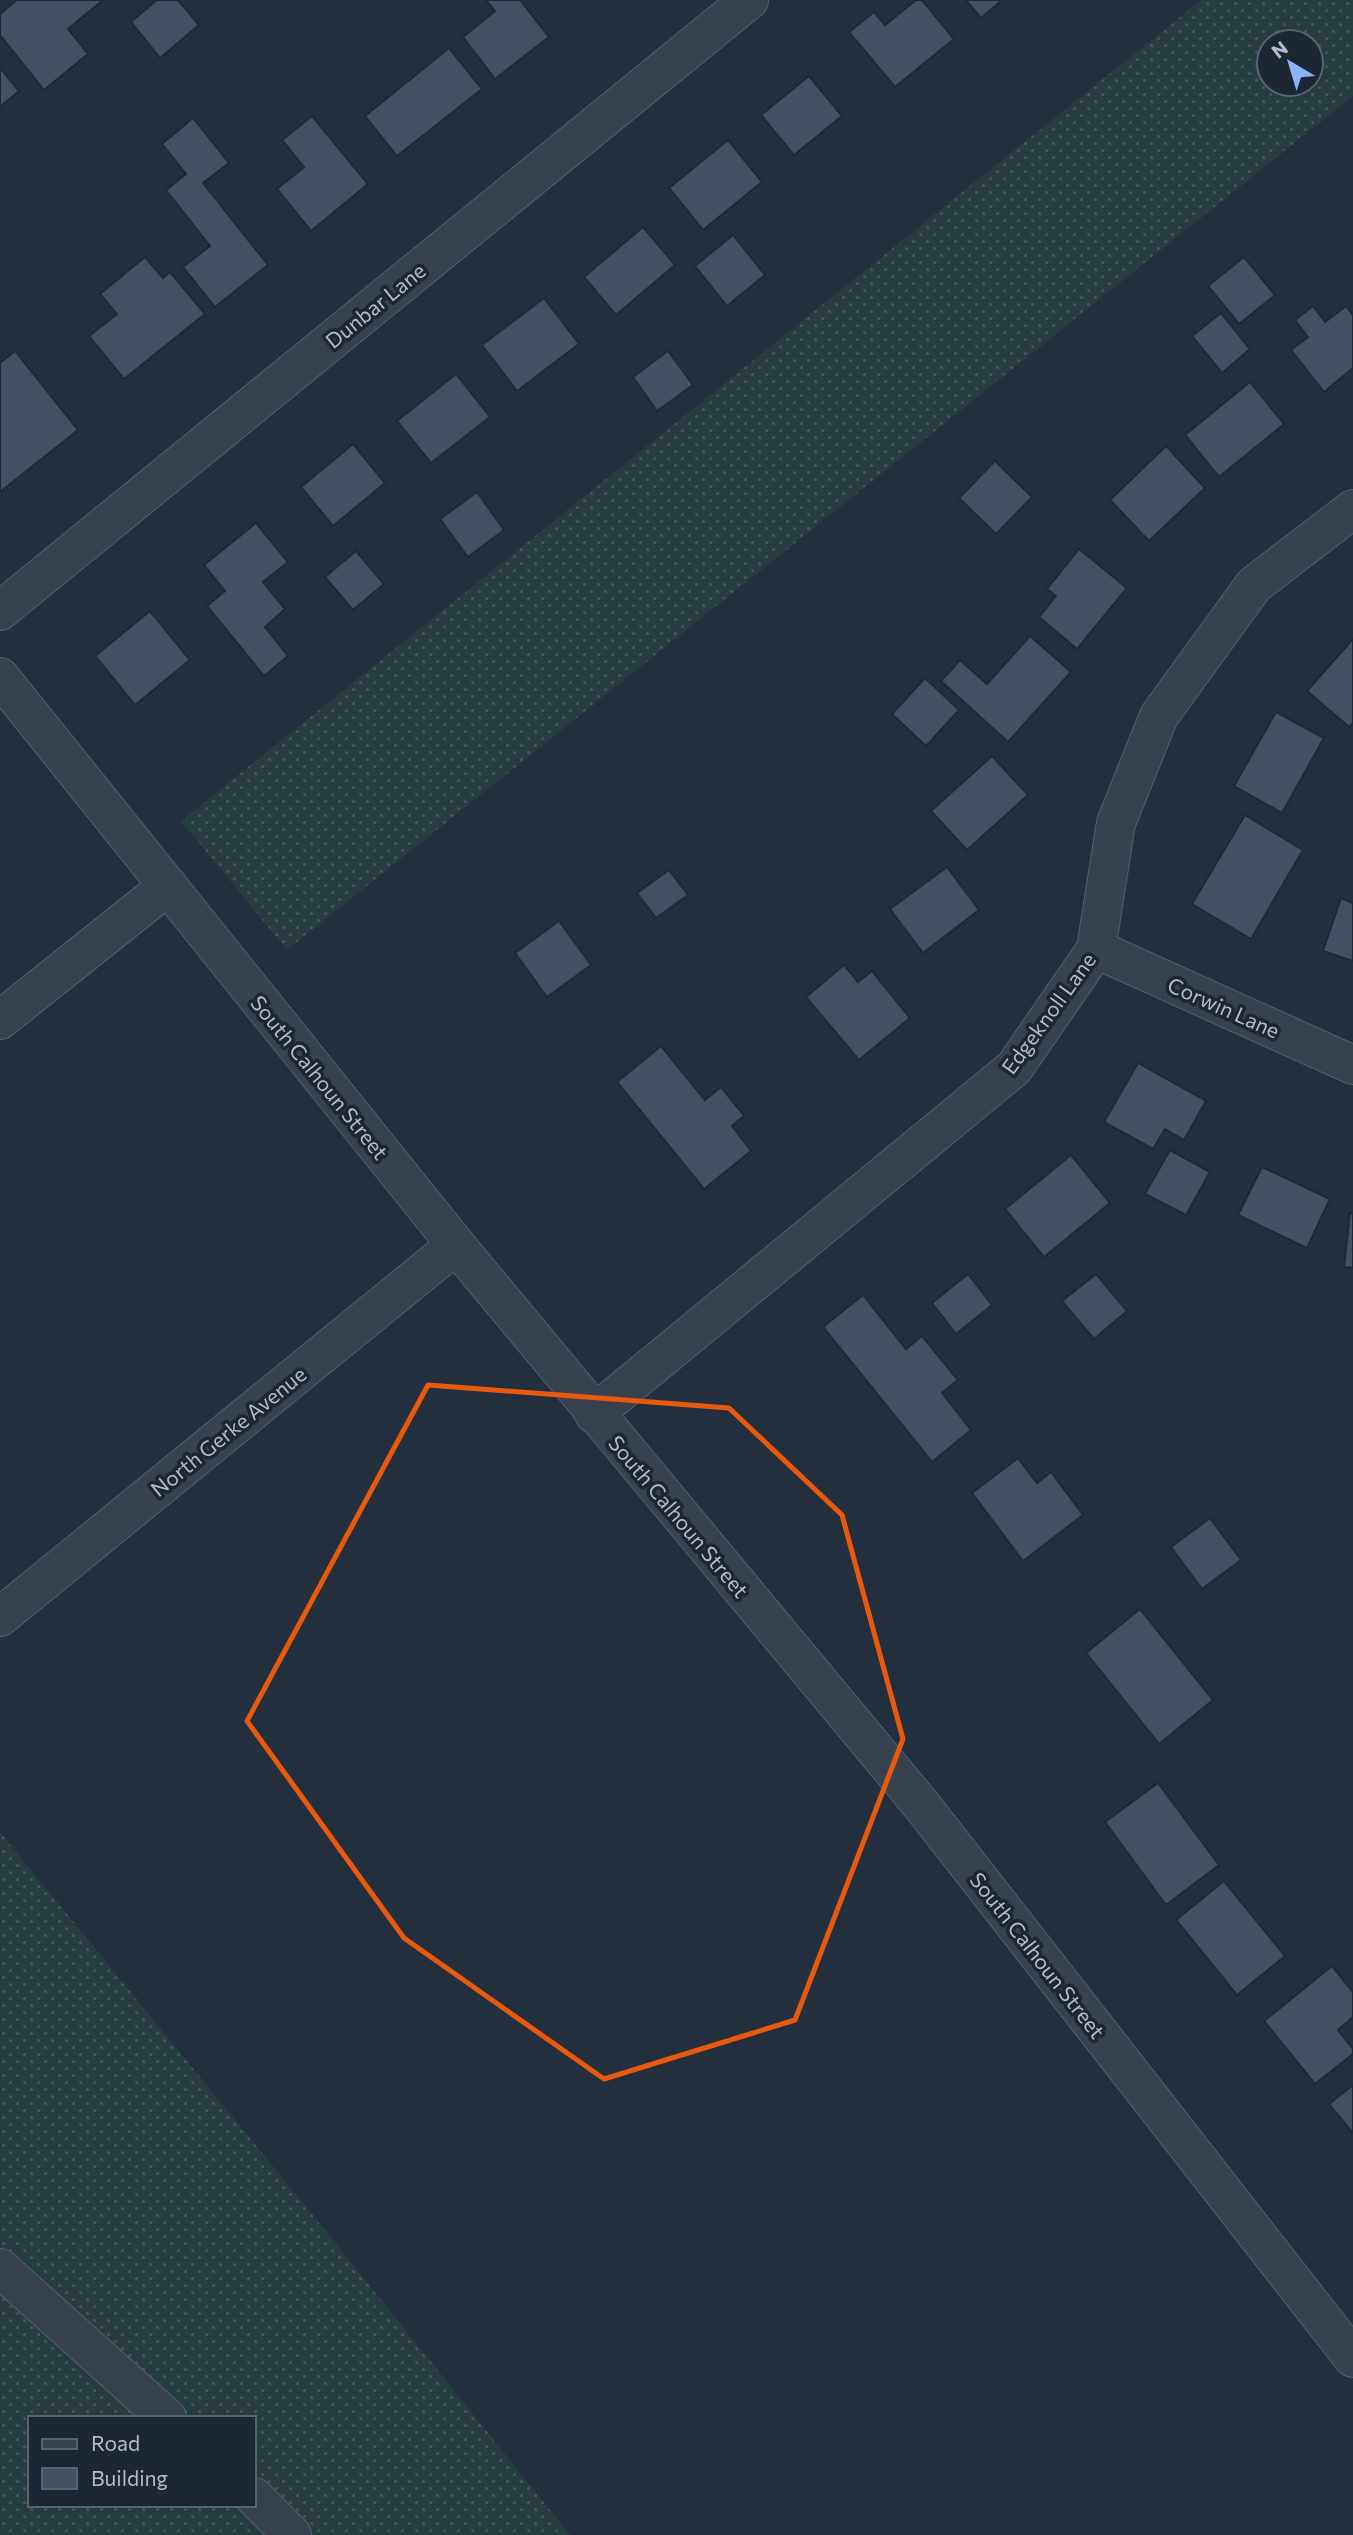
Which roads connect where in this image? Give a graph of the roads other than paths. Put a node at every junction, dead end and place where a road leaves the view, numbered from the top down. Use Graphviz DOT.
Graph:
graph roads {
  1 [pos="749,0"];
  2 [pos="1353,509"];
  3 [pos="0,611"];
  4 [pos="0,677"];
  5 [pos="168,886"];
  6 [pos="1096,949"];
  7 [pos="0,1020"];
  8 [pos="1353,1065"];
  9 [pos="456,1245"];
  10 [pos="594,1414"];
  11 [pos="0,1617"];
  12 [pos="0,2268"];
  13 [pos="1353,2358"];
  14 [pos="164,2416"];
  15 [pos="256,2499"];
  16 [pos="292,2535"];
  1 -- 3 [label="street, Dunbar Lane"];
  2 -- 6 [label="street, Edgeknoll Lane"];
  4 -- 5 [label="street, South Calhoun Street"];
  5 -- 7 [label="street"];
  5 -- 9 [label="street, South Calhoun Street"];
  6 -- 8 [label="street, Corwin Lane"];
  6 -- 10 [label="street, Edgeknoll Lane"];
  9 -- 10 [label="street, South Calhoun Street"];
  9 -- 11 [label="street, North Gerke Avenue"];
  10 -- 13 [label="street, South Calhoun Street"];
  12 -- 14 [label="street"];
  15 -- 16 [label="street"];
}
